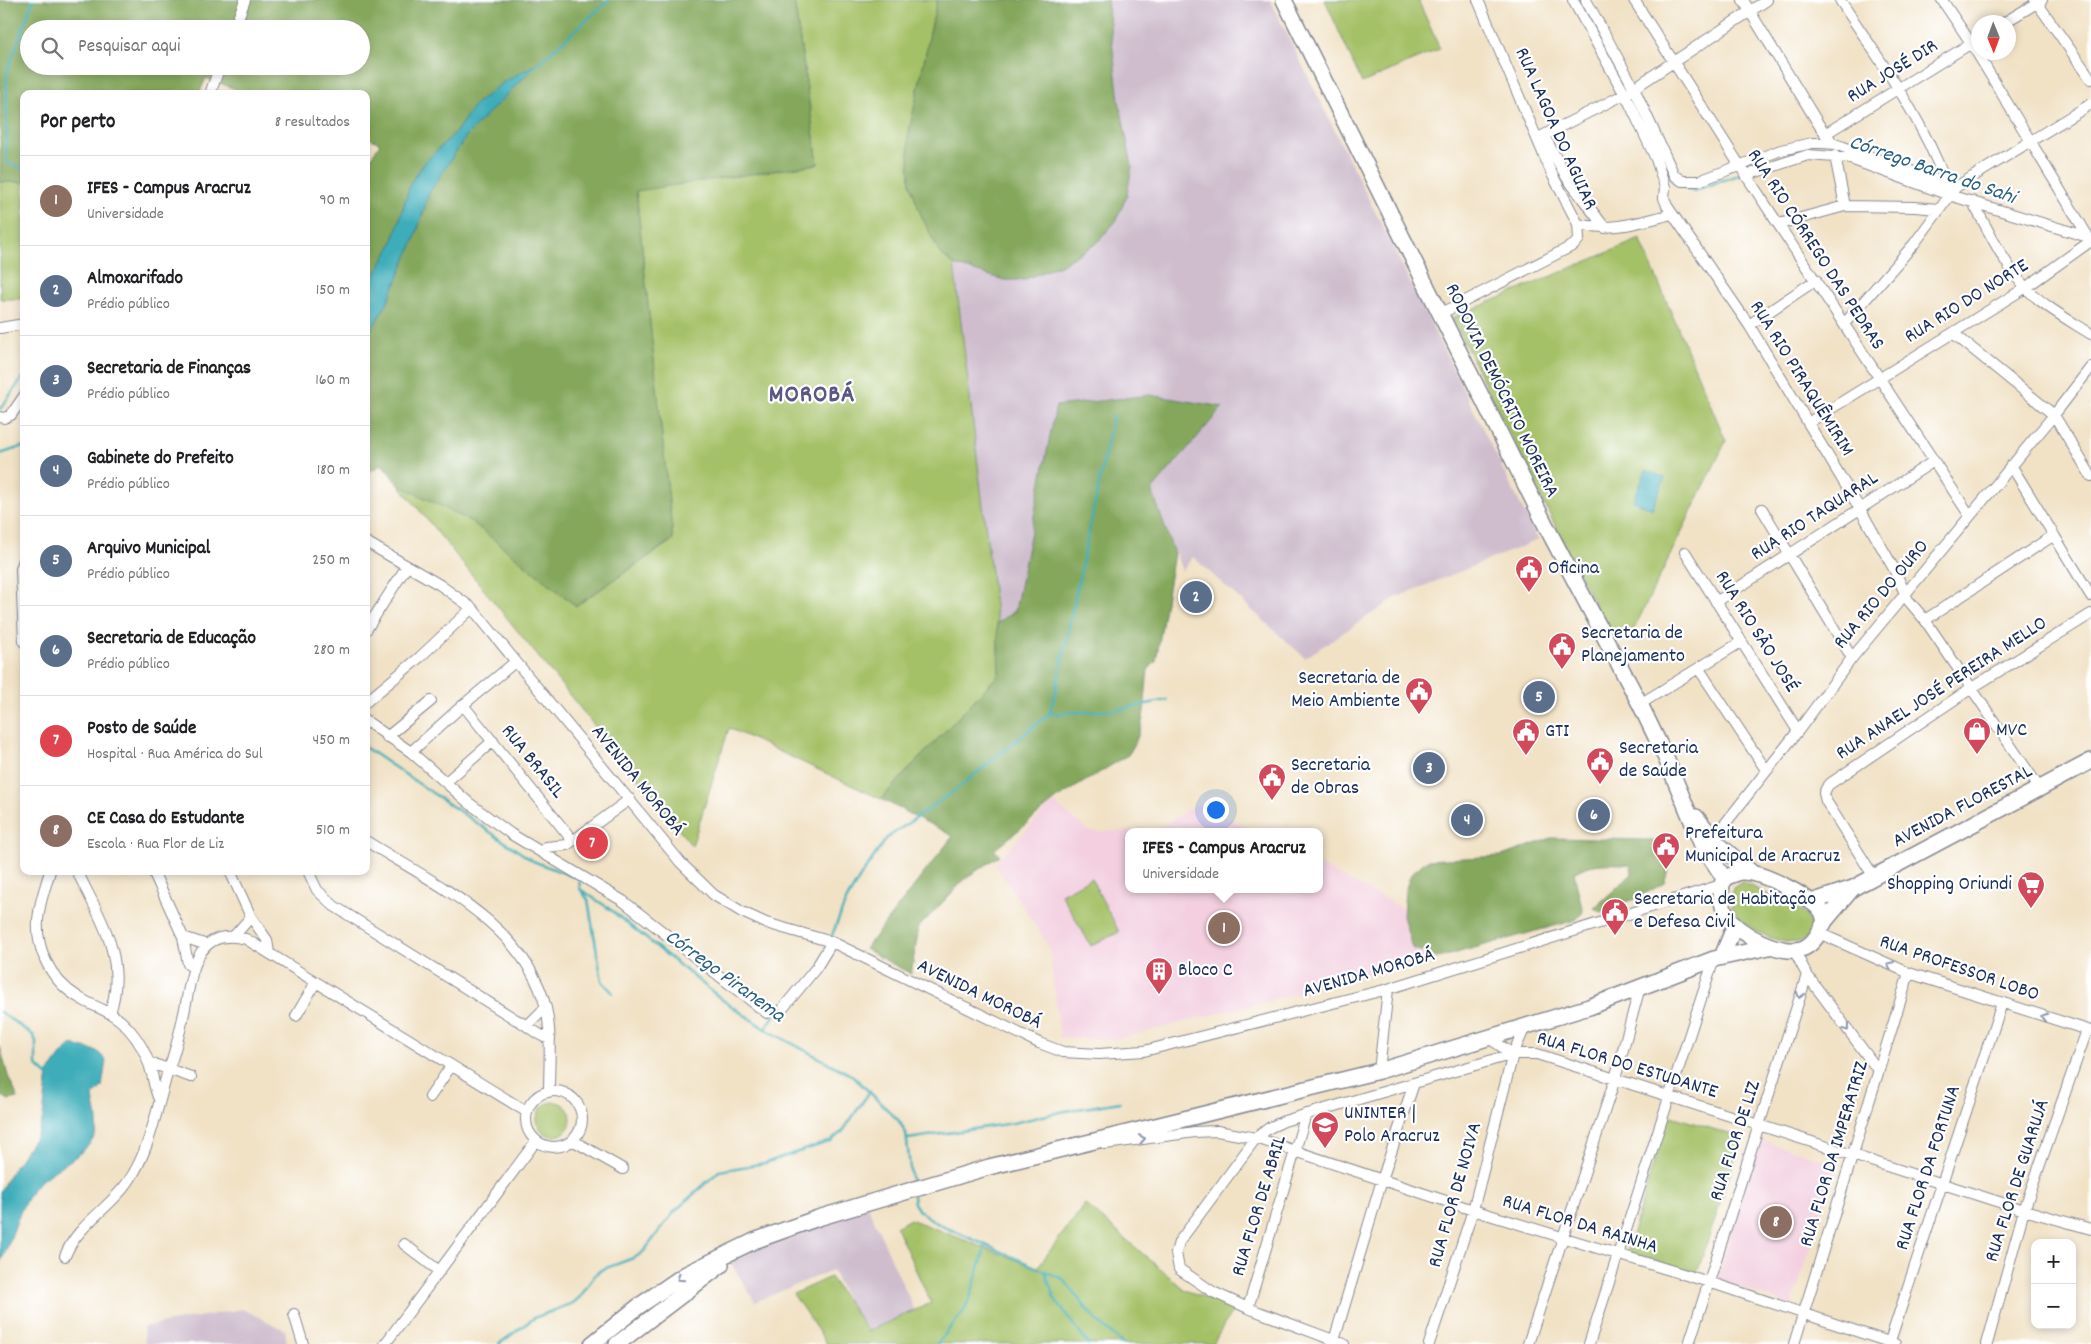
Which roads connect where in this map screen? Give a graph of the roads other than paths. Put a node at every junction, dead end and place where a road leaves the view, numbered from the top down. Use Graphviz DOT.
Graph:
graph roads {
  1 [pos="245,0"];
  2 [pos="1284,0"];
  3 [pos="1491,0"];
  4 [pos="1573,0"];
  5 [pos="1586,0"];
  6 [pos="1634,0"];
  7 [pos="1743,0"];
  8 [pos="1767,0"];
  9 [pos="1840,0"];
  10 [pos="1942,0"];
  11 [pos="2038,1"];
  12 [pos="1480,3"];
  13 [pos="1750,11"];
  14 [pos="2016,15"];
  15 [pos="237,20"];
  16 [pos="1971,36"];
  17 [pos="1971,44"];
  18 [pos="1986,60"];
  19 [pos="1675,61"];
  20 [pos="217,75"];
  21 [pos="2091,79"];
  22 [pos="1634,88"];
  23 [pos="1901,88"];
  24 [pos="211,90"];
  25 [pos="1625,94"];
  26 [pos="2091,104"];
  27 [pos="1826,134"];
  28 [pos="1541,137"];
  29 [pos="2031,142"];
  30 [pos="1835,144"];
  31 [pos="1834,156"];
  32 [pos="1740,166"];
  33 [pos="1747,175"];
  34 [pos="1950,188"];
  35 [pos="1972,201"];
  36 [pos="1845,206"];
  37 [pos="1938,209"];
  38 [pos="1672,214"];
  39 [pos="1578,224"];
  40 [pos="1779,224"];
  41 [pos="1605,228"];
  42 [pos="2090,239"];
  43 [pos="1816,280"];
  44 [pos="2025,288"];
  45 [pos="1440,314"];
  46 [pos="1844,324"];
  47 [pos="20,325"];
  48 [pos="1749,325"];
  49 [pos="0,328"];
  50 [pos="1953,333"];
  51 [pos="2091,334"];
  52 [pos="2091,367"];
  53 [pos="1878,379"];
  54 [pos="20,402"];
  55 [pos="2054,415"];
  56 [pos="0,417"];
  57 [pos="1808,423"];
  58 [pos="1934,461"];
  59 [pos="2011,465"];
  60 [pos="2091,476"];
  61 [pos="1762,509"];
  62 [pos="1860,509"];
  63 [pos="1970,516"];
  64 [pos="2054,536"];
  65 [pos="370,544"];
  66 [pos="1685,552"];
  67 [pos="1791,553"];
  68 [pos="407,566"];
  69 [pos="1905,594"];
  70 [pos="2091,596"];
  71 [pos="1716,602"];
  72 [pos="472,608"];
  73 [pos="2091,614"];
  74 [pos="1925,620"];
  75 [pos="370,624"];
  76 [pos="1741,642"];
  77 [pos="1852,658"];
  78 [pos="516,662"];
  79 [pos="1699,669"];
  80 [pos="1970,689"];
  81 [pos="370,699"];
  82 [pos="432,701"];
  83 [pos="1640,704"];
  84 [pos="463,705"];
  85 [pos="370,723"];
  86 [pos="1798,731"];
  87 [pos="387,737"];
  88 [pos="493,741"];
  89 [pos="411,752"];
  90 [pos="2091,761"];
  91 [pos="1766,770"];
  92 [pos="446,782"];
  93 [pos="2040,789"];
  94 [pos="630,799"];
  95 [pos="573,841"];
  96 [pos="1708,842"];
  97 [pos="370,843"];
  98 [pos="541,852"];
  99 [pos="1751,872"];
  100 [pos="49,875"];
  101 [pos="79,875"];
  102 [pos="155,875"];
  103 [pos="232,875"];
  104 [pos="310,875"];
  105 [pos="1874,877"];
  106 [pos="1723,882"];
  107 [pos="1853,888"];
  108 [pos="1811,902"];
  109 [pos="250,917"];
  110 [pos="1735,925"];
  111 [pos="1822,927"];
  112 [pos="183,937"];
  113 [pos="233,937"];
  114 [pos="832,942"];
  115 [pos="207,945"];
  116 [pos="1769,946"];
  117 [pos="1794,950"];
  118 [pos="269,953"];
  119 [pos="1718,958"];
  120 [pos="193,968"];
  121 [pos="1909,973"];
  122 [pos="1806,975"];
  123 [pos="316,982"];
  124 [pos="1640,987"];
  125 [pos="1388,989"];
  126 [pos="2002,1003"];
  127 [pos="784,1007"];
  128 [pos="546,1008"];
  129 [pos="110,1013"];
  130 [pos="767,1013"];
  131 [pos="296,1016"];
  132 [pos="528,1025"];
  133 [pos="1525,1027"];
  134 [pos="2089,1031"];
  135 [pos="1487,1037"];
  136 [pos="550,1039"];
  137 [pos="1513,1054"];
  138 [pos="148,1062"];
  139 [pos="451,1066"];
  140 [pos="169,1069"];
  141 [pos="1878,1070"];
  142 [pos="1379,1072"];
  143 [pos="191,1077"];
  144 [pos="1615,1079"];
  145 [pos="1414,1083"];
  146 [pos="549,1092"];
  147 [pos="1669,1096"];
  148 [pos="430,1097"];
  149 [pos="159,1100"];
  150 [pos="527,1112"];
  151 [pos="1306,1114"];
  152 [pos="1760,1125"];
  153 [pos="1256,1138"];
  154 [pos="536,1140"];
  155 [pos="572,1140"];
  156 [pos="1094,1141"];
  157 [pos="1294,1151"];
  158 [pos="1855,1155"];
  159 [pos="623,1169"];
  160 [pos="1382,1180"];
  161 [pos="1942,1183"];
  162 [pos="1473,1210"];
  163 [pos="2024,1210"];
  164 [pos="2091,1229"];
  165 [pos="1562,1238"];
  166 [pos="754,1241"];
  167 [pos="404,1244"];
  168 [pos="1617,1255"];
  169 [pos="65,1256"];
  170 [pos="439,1271"];
  171 [pos="1709,1282"];
  172 [pos="1248,1308"];
  173 [pos="294,1314"];
  174 [pos="1804,1315"];
  175 [pos="1337,1343"];
  176 [pos="1891,1343"];
  177 [pos="303,1344"];
  178 [pos="385,1344"];
  179 [pos="592,1344"];
  180 [pos="617,1344"];
  181 [pos="1429,1344"];
  182 [pos="1528,1344"];
  183 [pos="1589,1344"];
  184 [pos="1689,1344"];
  185 [pos="1794,1344"];
  186 [pos="1987,1344"];
  1 -- 15 [label="street"];
  2 -- 45 [label="main road, RODOVIA DEMÓCRITO MOREIRA"];
  3 -- 12 [label="street"];
  4 -- 25 [label="street, RUA RIO PIRAQUÊMIRIM"];
  5 -- 22 [label="street"];
  6 -- 19 [label="street, RUA RIO CÓRREGO DAS PEDRAS"];
  7 -- 13 [label="street"];
  8 -- 13 [label="street"];
  9 -- 23 [label="street"];
  10 -- 16 [label="street"];
  11 -- 14 [label="street"];
  11 -- 21 [label="street"];
  12 -- 28 [label="street, RUA LAGOA DO AGUIAR"];
  13 -- 19 [label="street"];
  13 -- 27 [label="street"];
  17 -- 23 [label="street, RUA JOSÉ DIR"];
  18 -- 29 [label="street"];
  19 -- 22 [label="street"];
  19 -- 32 [label="street, RUA RIO CÓRREGO DAS PEDRAS"];
  20 -- 24 [label="street"];
  22 -- 25 [label="street"];
  22 -- 32 [label="street"];
  23 -- 27 [label="street, RUA JOSÉ DIR"];
  23 -- 34 [label="street"];
  25 -- 28 [label="street"];
  25 -- 38 [label="street, RUA RIO PIRAQUÊMIRIM"];
  26 -- 29 [label="street"];
  27 -- 30 [label="street"];
  28 -- 39 [label="street, RUA LAGOA DO AGUIAR"];
  28 -- 41 [label="street"];
  29 -- 34 [label="street"];
  29 -- 42 [label="street"];
  30 -- 32 [label="street"];
  30 -- 34 [label="street"];
  31 -- 33 [label="street"];
  31 -- 34 [label="street"];
  31 -- 36 [label="street"];
  32 -- 33 [label="street, RUA RIO CÓRREGO DAS PEDRAS"];
  33 -- 40 [label="street, RUA RIO CÓRREGO DAS PEDRAS"];
  34 -- 35 [label="street"];
  34 -- 37 [label="street"];
  35 -- 42 [label="street"];
  35 -- 44 [label="street"];
  36 -- 37 [label="street"];
  36 -- 40 [label="street"];
  37 -- 46 [label="street"];
  38 -- 41 [label="street"];
  38 -- 48 [label="street, RUA RIO PIRAQUÊMIRIM"];
  39 -- 41 [label="street"];
  39 -- 45 [label="street, RUA LAGOA DO AGUIAR"];
  40 -- 43 [label="street, RUA RIO CÓRREGO DAS PEDRAS"];
  42 -- 44 [label="street, RUA RIO DO NORTE"];
  43 -- 46 [label="street, RUA RIO CÓRREGO DAS PEDRAS"];
  43 -- 48 [label="street"];
  44 -- 50 [label="street, RUA RIO DO NORTE"];
  44 -- 51 [label="street"];
  45 -- 83 [label="main road, RODOVIA DEMÓCRITO MOREIRA"];
  46 -- 53 [label="street, RUA RIO CÓRREGO DAS PEDRAS"];
  47 -- 49 [label="street"];
  48 -- 57 [label="street, RUA RIO PIRAQUÊMIRIM"];
  50 -- 53 [label="street, RUA RIO DO NORTE"];
  50 -- 55 [label="street"];
  52 -- 55 [label="street, RUA RIO DO OURO"];
  53 -- 57 [label="street, RUA RIO DO NORTE"];
  53 -- 58 [label="street, RUA RIO CÓRREGO DAS PEDRAS"];
  54 -- 56 [label="street"];
  55 -- 59 [label="street, RUA RIO DO OURO"];
  55 -- 60 [label="street"];
  57 -- 62 [label="street, RUA RIO PIRAQUÊMIRIM"];
  58 -- 62 [label="street, RUA RIO TAQUARAL"];
  58 -- 63 [label="street, RUA RIO CÓRREGO DAS PEDRAS"];
  59 -- 63 [label="street, RUA RIO DO OURO"];
  59 -- 64 [label="street"];
  61 -- 67 [label="street"];
  62 -- 67 [label="street, RUA RIO TAQUARAL"];
  62 -- 69 [label="street, RUA RIO PIRAQUÊMIRIM"];
  63 -- 69 [label="street, RUA RIO DO OURO"];
  64 -- 70 [label="street"];
  64 -- 74 [label="street"];
  65 -- 68 [label="street, AVENIDA MOROBÁ"];
  66 -- 71 [label="street, RUA RIO SÃO JOSÉ"];
  67 -- 71 [label="street, RUA RIO TAQUARAL"];
  67 -- 77 [label="street"];
  68 -- 72 [label="street, AVENIDA MOROBÁ"];
  68 -- 75 [label="street"];
  69 -- 74 [label="street, RUA RIO PIRAQUÊMIRIM"];
  69 -- 77 [label="street, RUA RIO DO OURO"];
  71 -- 76 [label="street, RUA RIO SÃO JOSÉ"];
  72 -- 78 [label="street, AVENIDA MOROBÁ"];
  72 -- 81 [label="street"];
  73 -- 80 [label="street, RUA ANAEL JOSÉ PEREIRA MELLO"];
  74 -- 80 [label="street, RUA RIO PIRAQUÊMIRIM"];
  76 -- 79 [label="street"];
  76 -- 86 [label="street, RUA RIO SÃO JOSÉ"];
  77 -- 86 [label="street, RUA RIO DO OURO"];
  78 -- 84 [label="street"];
  78 -- 94 [label="street, AVENIDA MOROBÁ"];
  79 -- 83 [label="street"];
  79 -- 91 [label="street"];
  80 -- 93 [label="street, RUA RIO PIRAQUÊMIRIM"];
  80 -- 105 [label="street, RUA ANAEL JOSÉ PEREIRA MELLO"];
  82 -- 87 [label="street"];
  83 -- 96 [label="main road, RODOVIA DEMÓCRITO MOREIRA"];
  84 -- 88 [label="street, RUA BRASIL"];
  84 -- 89 [label="street"];
  85 -- 87 [label="street"];
  86 -- 91 [label="street, RUA RIO DO OURO"];
  87 -- 89 [label="street"];
  88 -- 92 [label="street"];
  88 -- 95 [label="street, RUA BRASIL"];
  89 -- 92 [label="street"];
  90 -- 93 [label="main road, AVENIDA FLORESTAL"];
  91 -- 96 [label="street, RUA RIO DO OURO"];
  92 -- 98 [label="street"];
  93 -- 105 [label="main road, AVENIDA FLORESTAL"];
  94 -- 95 [label="street"];
  94 -- 114 [label="street, AVENIDA MOROBÁ"];
  95 -- 98 [label="street"];
  96 -- 99 [label="main road, RODOVIA DEMÓCRITO MOREIRA"];
  96 -- 106 [label="main road, RODOVIA DEMÓCRITO MOREIRA"];
  97 -- 128 [label="street"];
  98 -- 130 [label="street"];
  99 -- 106 [label="main road"];
  99 -- 108 [label="main road, RODOVIA DEMÓCRITO MOREIRA"];
  100 -- 129 [label="street"];
  101 -- 129 [label="street"];
  102 -- 112 [label="street"];
  103 -- 109 [label="street"];
  104 -- 132 [label="street"];
  105 -- 107 [label="main road, AVENIDA FLORESTAL"];
  106 -- 110 [label="main road"];
  106 -- 125 [label="street, AVENIDA MOROBÁ"];
  107 -- 108 [label="main road"];
  107 -- 111 [label="main road"];
  108 -- 111 [label="main road"];
  109 -- 113 [label="street"];
  109 -- 118 [label="street"];
  110 -- 116 [label="main road"];
  110 -- 119 [label="main road"];
  111 -- 117 [label="main road"];
  121 -- 111 [label="street, RUA PROFESSOR LOBO, one-way"];
  112 -- 115 [label="street"];
  112 -- 120 [label="street"];
  113 -- 115 [label="street"];
  113 -- 118 [label="street"];
  114 -- 125 [label="street, AVENIDA MOROBÁ"];
  114 -- 127 [label="street"];
  115 -- 120 [label="street"];
  116 -- 117 [label="main road"];
  116 -- 119 [label="main road"];
  117 -- 122 [label="street"];
  118 -- 123 [label="street"];
  119 -- 124 [label="main road"];
  119 -- 147 [label="street"];
  120 -- 140 [label="street"];
  121 -- 126 [label="street, RUA PROFESSOR LOBO"];
  121 -- 141 [label="street, RUA FLOR DA IMPERATRIZ"];
  122 -- 141 [label="street, one-way"];
  122 -- 152 [label="street, RUA FLOR DE LIZ, one-way"];
  123 -- 131 [label="street"];
  123 -- 139 [label="street"];
  124 -- 133 [label="main road"];
  124 -- 144 [label="street"];
  125 -- 142 [label="street"];
  134 -- 126 [label="street, RUA PROFESSOR LOBO, one-way"];
  126 -- 161 [label="street, RUA FLOR DA FORTUNA"];
  128 -- 132 [label="street"];
  128 -- 136 [label="street"];
  129 -- 138 [label="street"];
  132 -- 136 [label="street"];
  133 -- 135 [label="main road"];
  133 -- 137 [label="street, RUA FLOR DE NOIVA"];
  134 -- 163 [label="street, RUA FLOR DE GUARUJÁ"];
  135 -- 137 [label="street"];
  135 -- 142 [label="main road"];
  136 -- 146 [label="street"];
  137 -- 144 [label="street, RUA FLOR DO ESTUDANTE"];
  137 -- 145 [label="street, RUA FLOR DO ESTUDANTE"];
  137 -- 162 [label="street, RUA FLOR DE NOIVA"];
  138 -- 140 [label="street"];
  138 -- 149 [label="street"];
  139 -- 148 [label="street"];
  139 -- 150 [label="street"];
  140 -- 143 [label="street"];
  140 -- 149 [label="street"];
  141 -- 158 [label="street, RUA FLOR DA IMPERATRIZ"];
  142 -- 156 [label="main road"];
  144 -- 147 [label="street, RUA FLOR DO ESTUDANTE"];
  144 -- 165 [label="street"];
  145 -- 151 [label="street, RUA FLOR DO ESTUDANTE"];
  145 -- 160 [label="street"];
  146 -- 150 [label="street"];
  146 -- 155 [label="street"];
  147 -- 152 [label="street, RUA FLOR DO ESTUDANTE"];
  147 -- 168 [label="street"];
  149 -- 169 [label="street"];
  150 -- 154 [label="street"];
  151 -- 153 [label="street, RUA FLOR DO ESTUDANTE"];
  151 -- 157 [label="street, RUA FLOR DE ABRIL"];
  152 -- 158 [label="street, RUA FLOR DO ESTUDANTE"];
  152 -- 171 [label="street, RUA FLOR DE LIZ"];
  156 -- 153 [label="street, RUA FLOR DA RAINHA, one-way"];
  153 -- 157 [label="street, RUA FLOR DA RAINHA"];
  153 -- 172 [label="street, RUA FLOR DO ESTUDANTE"];
  154 -- 155 [label="street"];
  154 -- 170 [label="street"];
  155 -- 159 [label="street"];
  156 -- 166 [label="main road"];
  157 -- 160 [label="street, RUA FLOR DA RAINHA"];
  157 -- 172 [label="street, RUA FLOR DE ABRIL"];
  158 -- 161 [label="street, RUA FLOR DO ESTUDANTE"];
  158 -- 174 [label="street, RUA FLOR DA IMPERATRIZ"];
  160 -- 162 [label="street, RUA FLOR DA RAINHA"];
  160 -- 175 [label="street"];
  161 -- 163 [label="street, RUA FLOR DO ESTUDANTE"];
  161 -- 176 [label="street, RUA FLOR DA FORTUNA"];
  162 -- 165 [label="street, RUA FLOR DA RAINHA"];
  162 -- 181 [label="street, RUA FLOR DE NOIVA"];
  163 -- 164 [label="street, RUA FLOR DO ESTUDANTE"];
  163 -- 186 [label="street, RUA FLOR DE GUARUJÁ"];
  165 -- 168 [label="street, RUA FLOR DA RAINHA"];
  165 -- 182 [label="street"];
  166 -- 179 [label="main road, one-way"];
  166 -- 180 [label="main road"];
  167 -- 170 [label="street"];
  168 -- 171 [label="street, RUA FLOR DA RAINHA"];
  168 -- 183 [label="street"];
  170 -- 178 [label="street"];
  171 -- 174 [label="street, RUA FLOR DA RAINHA"];
  171 -- 184 [label="street, RUA FLOR DE LIZ"];
  172 -- 175 [label="street"];
  173 -- 177 [label="street"];
  174 -- 176 [label="street, RUA FLOR DA RAINHA"];
  174 -- 185 [label="street, RUA FLOR DA IMPERATRIZ"];
}
